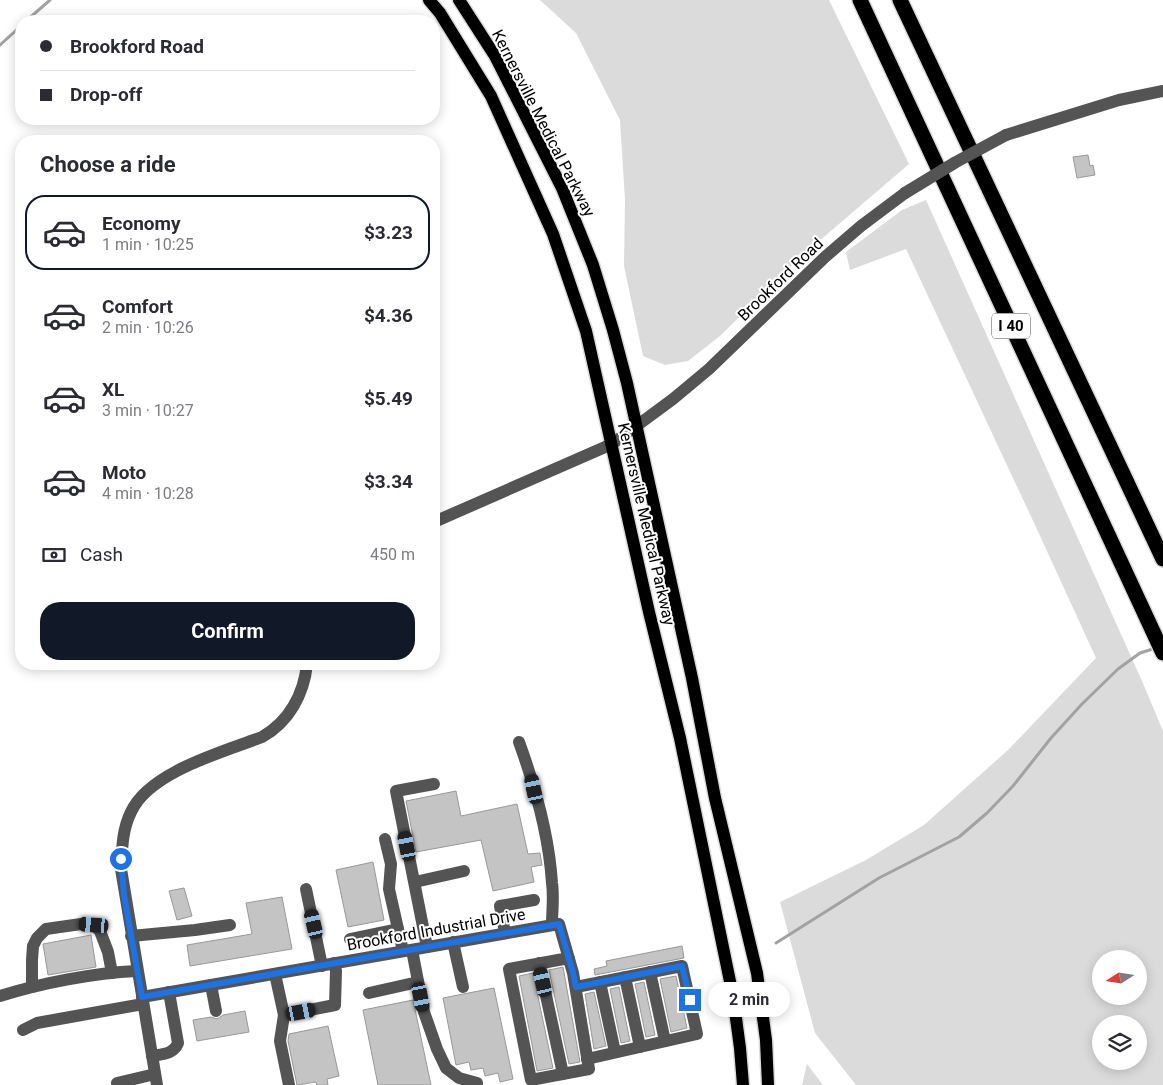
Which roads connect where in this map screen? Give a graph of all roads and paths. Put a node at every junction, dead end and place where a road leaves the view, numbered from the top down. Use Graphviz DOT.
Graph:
graph roads {
  1 [pos="429,0"];
  2 [pos="459,0"];
  3 [pos="860,0"];
  4 [pos="900,0"];
  5 [pos="510,85"];
  6 [pos="1163,91"];
  7 [pos="491,96"];
  8 [pos="636,426"];
  9 [pos="612,444"];
  10 [pos="440,519"];
  11 [pos="1163,560"];
  12 [pos="1163,653"];
  13 [pos="307,670"];
  14 [pos="519,742"];
  15 [pos="708,765"];
  16 [pos="686,770"];
  17 [pos="434,784"];
  18 [pos="386,839"];
  19 [pos="464,871"];
  20 [pos="415,882"];
  21 [pos="306,889"];
  22 [pos="534,900"];
  23 [pos="230,925"];
  24 [pos="555,925"];
  25 [pos="398,929"];
  26 [pos="505,933"];
  27 [pos="131,936"];
  28 [pos="350,939"];
  29 [pos="453,942"];
  30 [pos="428,947"];
  31 [pos="407,951"];
  32 [pos="569,958"];
  33 [pos="539,963"];
  34 [pos="328,964"];
  35 [pos="137,971"];
  36 [pos="650,972"];
  37 [pos="112,973"];
  38 [pos="275,974"];
  39 [pos="625,977"];
  40 [pos="418,982"];
  41 [pos="600,982"];
  42 [pos="211,985"];
  43 [pos="463,987"];
  44 [pos="576,987"];
  45 [pos="32,988"];
  46 [pos="169,992"];
  47 [pos="369,992"];
  48 [pos="0,996"];
  49 [pos="143,1000"];
  50 [pos="216,1011"];
  51 [pos="284,1015"];
  52 [pos="22,1030"];
  53 [pos="665,1041"];
  54 [pos="640,1047"];
  55 [pos="615,1052"];
  56 [pos="152,1056"];
  57 [pos="587,1059"];
  58 [pos="563,1074"];
  59 [pos="156,1079"];
  60 [pos="476,1083"];
  61 [pos="114,1084"];
  62 [pos="290,1085"];
  63 [pos="743,1085"];
  64 [pos="768,1085"];
  1 -- 7 [label="main road, Kernersville Medical Parkway"];
  2 -- 5 [label="main road, Kernersville Medical Parkway"];
  3 -- 12 [label="highway, I 40"];
  4 -- 11 [label="highway, I 40"];
  5 -- 7 [label="main road"];
  5 -- 8 [label="main road, Kernersville Medical Parkway"];
  6 -- 8 [label="street, Brookford Road, bridge"];
  7 -- 9 [label="main road, Kernersville Medical Parkway"];
  8 -- 9 [label="street, Brookford Road"];
  8 -- 15 [label="main road, Kernersville Medical Parkway"];
  9 -- 10 [label="street, Brookford Road"];
  9 -- 16 [label="main road, Kernersville Medical Parkway"];
  13 -- 27 [label="street"];
  14 -- 24 [label="street"];
  15 -- 16 [label="main road"];
  15 -- 64 [label="main road, Kernersville Medical Parkway"];
  16 -- 63 [label="main road, Kernersville Medical Parkway"];
  17 -- 20 [label="street"];
  18 -- 25 [label="street"];
  19 -- 20 [label="street"];
  20 -- 30 [label="street"];
  21 -- 34 [label="street"];
  22 -- 26 [label="street"];
  23 -- 27 [label="street"];
  24 -- 26 [label="street, Brookford Industrial Drive"];
  24 -- 32 [label="street"];
  25 -- 28 [label="street"];
  25 -- 31 [label="street"];
  26 -- 29 [label="street, Brookford Industrial Drive"];
  27 -- 35 [label="street"];
  29 -- 30 [label="street, Brookford Industrial Drive"];
  29 -- 43 [label="street"];
  30 -- 31 [label="street, Brookford Industrial Drive"];
  31 -- 34 [label="street, Brookford Industrial Drive"];
  31 -- 40 [label="street"];
  32 -- 33 [label="street"];
  32 -- 44 [label="street"];
  33 -- 58 [label="street"];
  33 -- 58 [label="street"];
  34 -- 38 [label="street, Brookford Industrial Drive"];
  34 -- 51 [label="street"];
  35 -- 37 [label="street"];
  35 -- 49 [label="street"];
  36 -- 39 [label="street"];
  36 -- 53 [label="street"];
  36 -- 53 [label="street"];
  37 -- 45 [label="street"];
  37 -- 45 [label="street"];
  38 -- 42 [label="street, Brookford Industrial Drive"];
  38 -- 51 [label="street"];
  39 -- 41 [label="street"];
  39 -- 54 [label="street"];
  40 -- 47 [label="street"];
  40 -- 60 [label="street"];
  41 -- 44 [label="street"];
  41 -- 55 [label="street"];
  42 -- 46 [label="street, Brookford Industrial Drive"];
  42 -- 50 [label="street"];
  44 -- 57 [label="street"];
  45 -- 48 [label="street"];
  46 -- 49 [label="street, Brookford Industrial Drive"];
  46 -- 56 [label="street"];
  49 -- 52 [label="street, Brookford Industrial Drive"];
  49 -- 56 [label="street"];
  51 -- 62 [label="street"];
  53 -- 54 [label="street"];
  54 -- 55 [label="street"];
  55 -- 57 [label="street"];
  56 -- 59 [label="street"];
  57 -- 58 [label="street"];
  59 -- 61 [label="street"];
}
